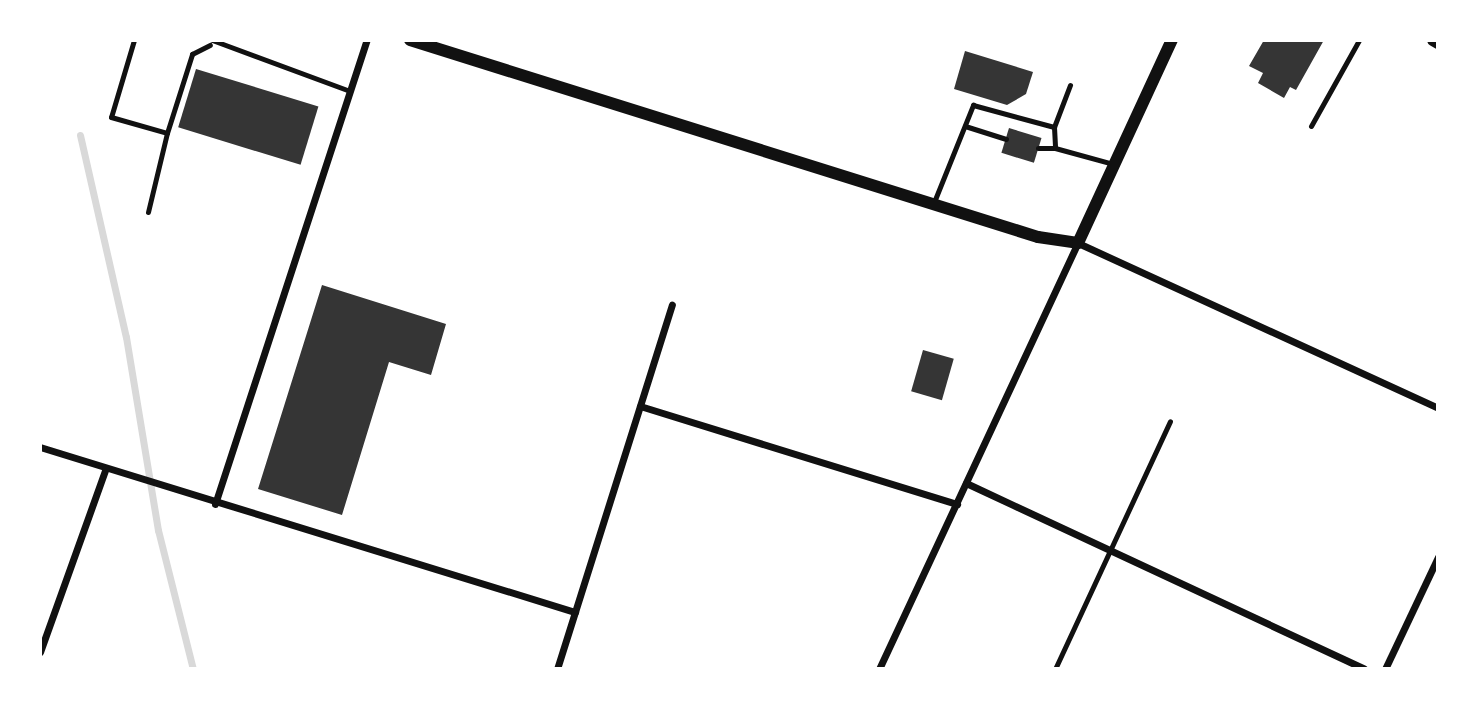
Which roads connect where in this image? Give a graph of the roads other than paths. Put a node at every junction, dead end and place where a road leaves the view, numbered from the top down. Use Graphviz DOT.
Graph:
graph roads {
  1 [pos="134,40"];
  2 [pos="367,40"];
  3 [pos="410,40"];
  4 [pos="1172,40"];
  5 [pos="1359,40"];
  6 [pos="1433,40"];
  7 [pos="211,43"];
  8 [pos="1438,43"];
  9 [pos="1070,85"];
  10 [pos="350,91"];
  11 [pos="965,126"];
  12 [pos="1311,126"];
  13 [pos="1054,127"];
  14 [pos="167,132"];
  15 [pos="1006,139"];
  16 [pos="1038,148"];
  17 [pos="1055,148"];
  18 [pos="1113,164"];
  19 [pos="933,205"];
  20 [pos="148,212"];
  21 [pos="1078,243"];
  22 [pos="672,305"];
  23 [pos="640,406"];
  24 [pos="1438,408"];
  25 [pos="1170,421"];
  26 [pos="40,447"];
  27 [pos="106,468"];
  28 [pos="966,483"];
  29 [pos="957,503"];
  30 [pos="215,504"];
  31 [pos="1110,550"];
  32 [pos="1438,557"];
  33 [pos="575,612"];
  34 [pos="40,652"];
  35 [pos="557,669"];
  36 [pos="879,669"];
  37 [pos="1055,669"];
  38 [pos="1364,669"];
  39 [pos="1385,669"];
  1 -- 14 [label="lane"];
  2 -- 10 [label="street"];
  3 -- 19 [label="street"];
  4 -- 18 [label="street"];
  5 -- 12 [label="lane"];
  6 -- 8 [label="street"];
  7 -- 10 [label="lane"];
  7 -- 14 [label="lane"];
  9 -- 13 [label="lane"];
  10 -- 30 [label="street"];
  11 -- 13 [label="lane"];
  11 -- 15 [label="lane"];
  11 -- 19 [label="lane"];
  13 -- 17 [label="lane"];
  14 -- 20 [label="lane"];
  16 -- 17 [label="lane"];
  17 -- 18 [label="lane"];
  18 -- 21 [label="street"];
  19 -- 21 [label="street"];
  21 -- 24 [label="street"];
  21 -- 28 [label="street"];
  22 -- 23 [label="street"];
  23 -- 29 [label="street"];
  23 -- 33 [label="street"];
  25 -- 31 [label="lane"];
  26 -- 27 [label="street"];
  27 -- 30 [label="street"];
  27 -- 34 [label="street"];
  28 -- 29 [label="street"];
  28 -- 31 [label="street"];
  29 -- 36 [label="street"];
  30 -- 33 [label="street"];
  31 -- 37 [label="lane"];
  31 -- 38 [label="street"];
  32 -- 39 [label="street"];
  33 -- 35 [label="street"];
}
